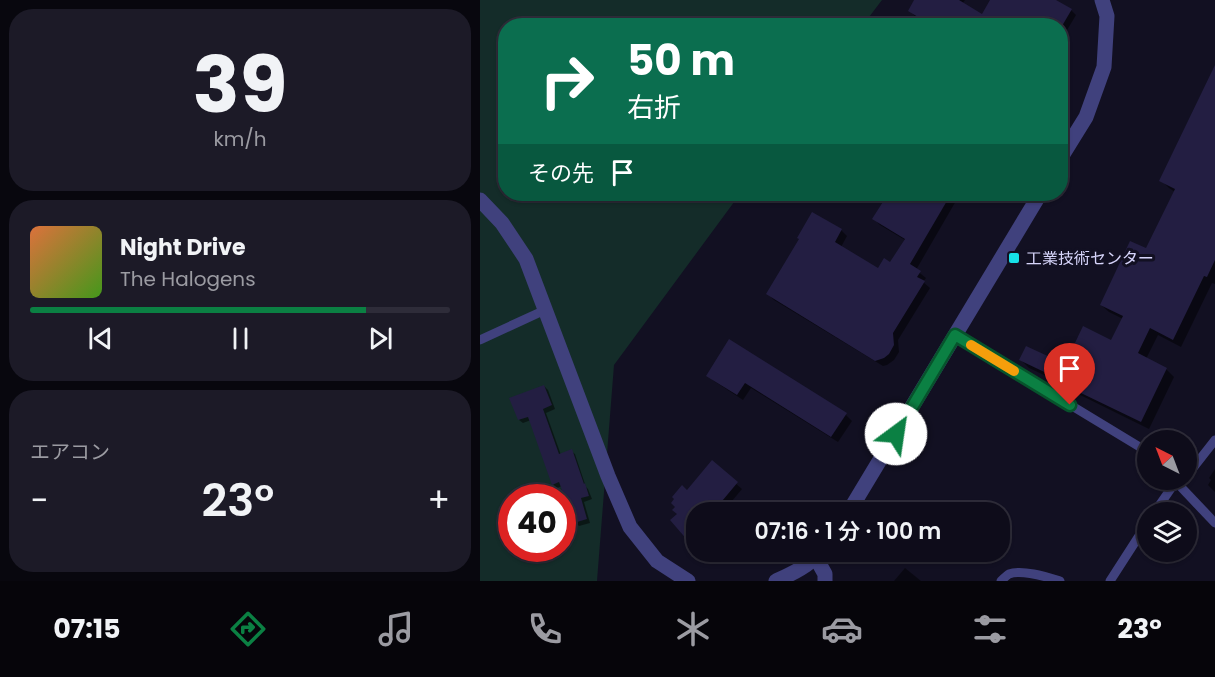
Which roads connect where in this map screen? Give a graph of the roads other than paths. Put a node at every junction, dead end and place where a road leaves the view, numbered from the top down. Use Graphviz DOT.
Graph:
graph roads {
  1 [pos="1102,0"];
  2 [pos="1068,146"];
  3 [pos="480,200"];
  4 [pos="1036,201"];
  5 [pos="545,310"];
  6 [pos="955,335"];
  7 [pos="480,340"];
  8 [pos="1215,440"];
  9 [pos="1137,445"];
  10 [pos="1197,463"];
  11 [pos="1190,490"];
  12 [pos="856,502"];
  13 [pos="1215,523"];
  14 [pos="1137,539"];
  15 [pos="808,562"];
  16 [pos="821,562"];
  17 [pos="688,581"];
  18 [pos="776,581"];
  19 [pos="825,581"];
  20 [pos="1000,581"];
  21 [pos="1060,581"];
  22 [pos="1110,581"];
  1 -- 2 [label="street"];
  3 -- 5 [label="street"];
  4 -- 6 [label="street"];
  5 -- 7 [label="lane"];
  5 -- 17 [label="street"];
  6 -- 9 [label="lane"];
  6 -- 12 [label="street"];
  8 -- 10 [label="lane"];
  11 -- 13 [label="lane"];
  14 -- 22 [label="lane"];
  15 -- 18 [label="street"];
  16 -- 19 [label="street"];
  20 -- 21 [label="lane"];
}
